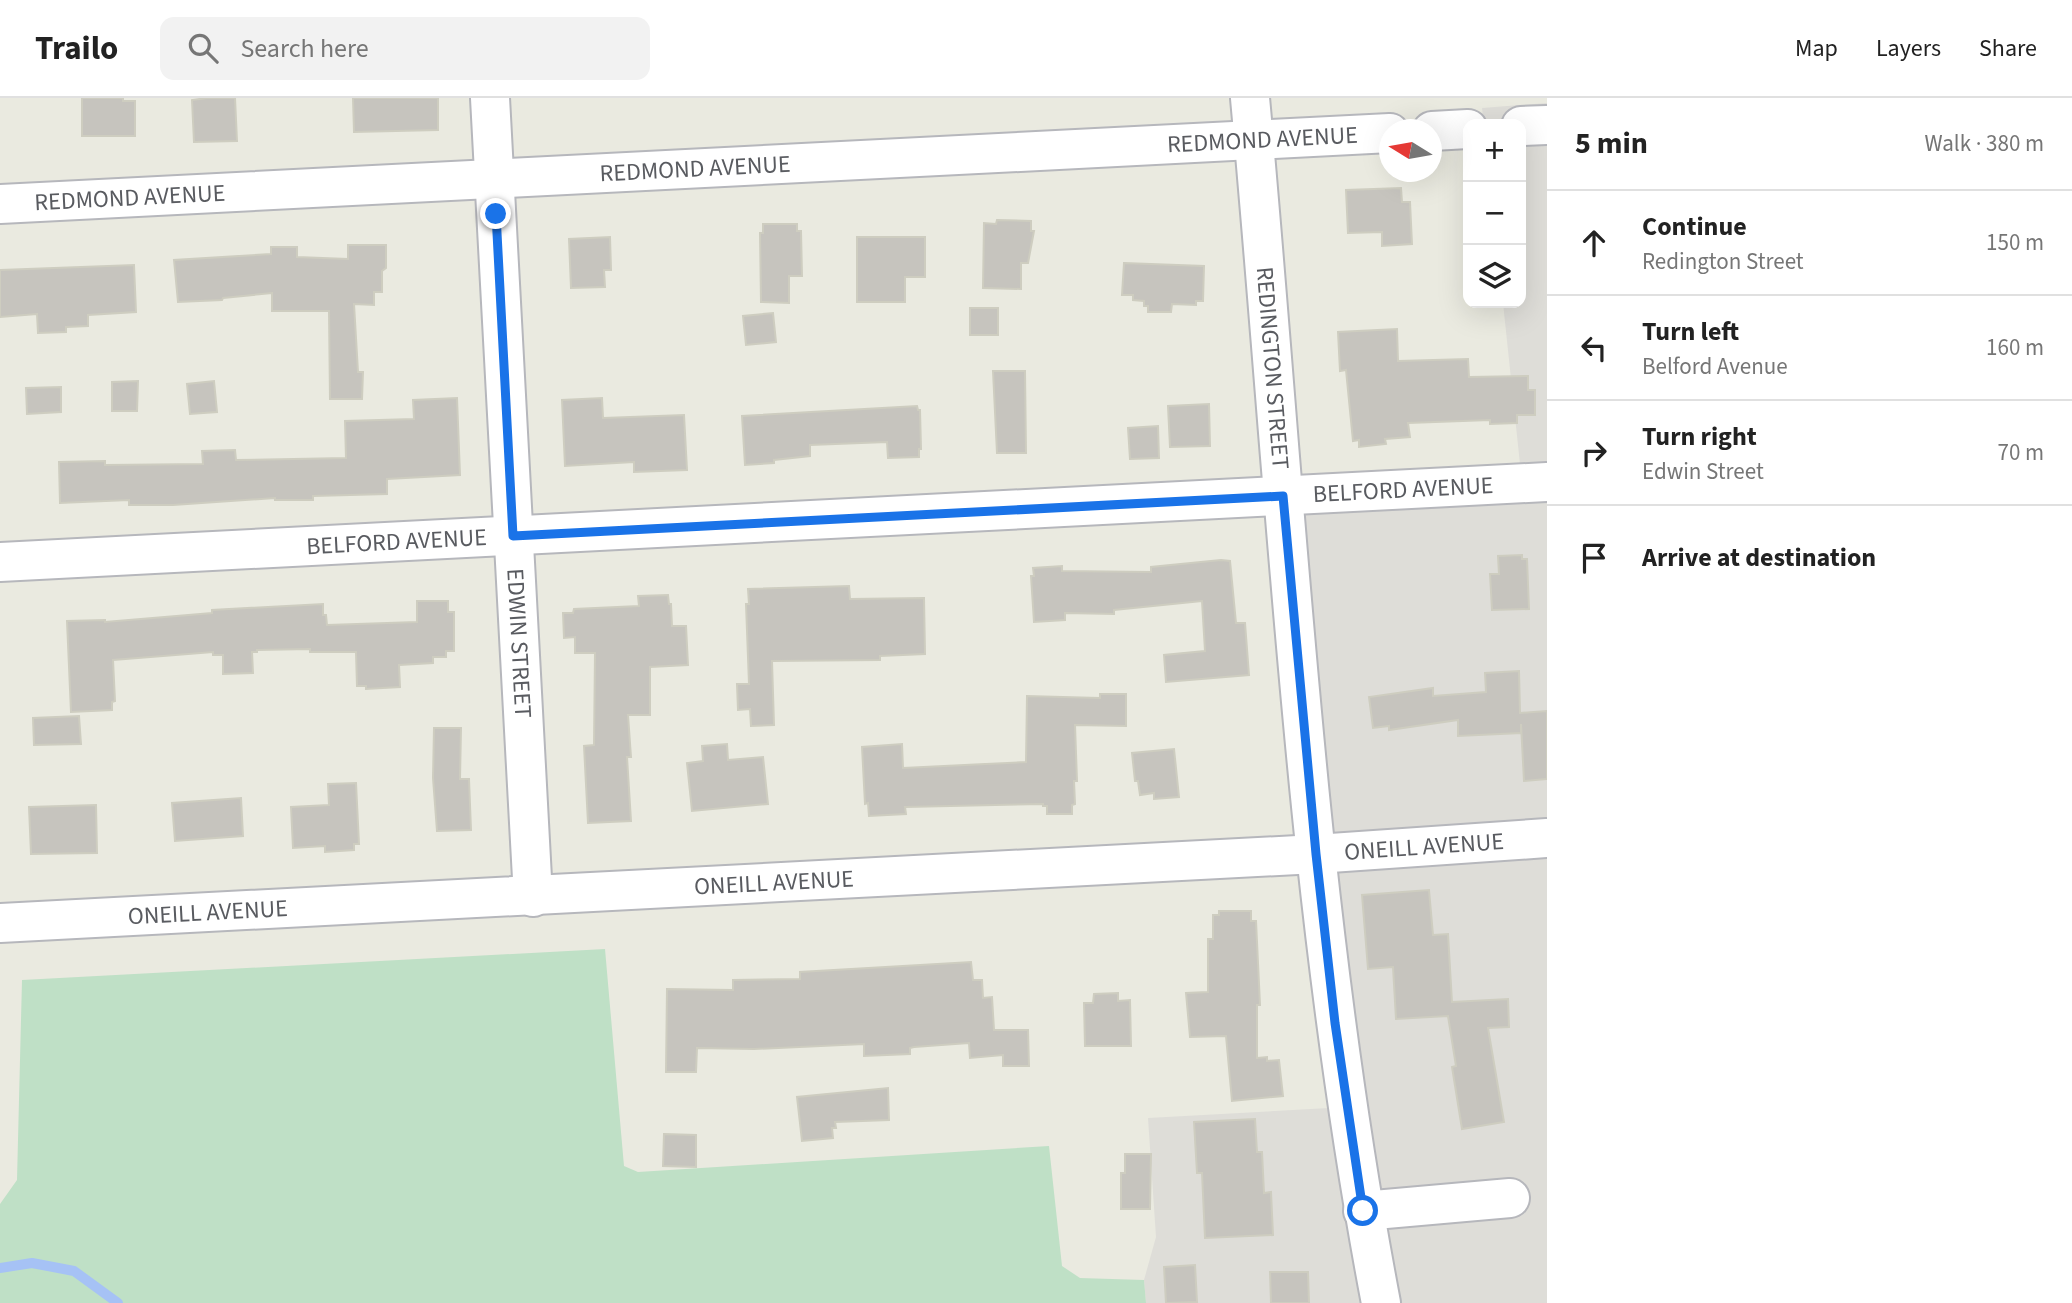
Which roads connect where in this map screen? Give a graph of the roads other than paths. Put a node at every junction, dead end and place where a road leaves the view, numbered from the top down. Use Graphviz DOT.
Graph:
graph roads {
  1 [pos="490,98"];
  2 [pos="1250,98"];
  3 [pos="1547,125"];
  4 [pos="1526,126"];
  5 [pos="1463,129"];
  6 [pos="1442,130"];
  7 [pos="1379,134"];
  8 [pos="1254,140"];
  9 [pos="494,179"];
  10 [pos="0,204"];
  11 [pos="1547,482"];
  12 [pos="1283,496"];
  13 [pos="513,536"];
  14 [pos="0,562"];
  15 [pos="1547,838"];
  16 [pos="1316,854"];
  17 [pos="533,897"];
  18 [pos="0,923"];
  19 [pos="1510,1198"];
  20 [pos="1363,1211"];
  21 [pos="1381,1303"];
  1 -- 9 [label="street, EDWIN STREET"];
  2 -- 8 [label="street, REDINGTON STREET"];
  3 -- 4 [label="street"];
  5 -- 6 [label="street"];
  7 -- 8 [label="street, REDMOND AVENUE"];
  8 -- 9 [label="street, REDMOND AVENUE"];
  8 -- 12 [label="street, REDINGTON STREET"];
  9 -- 10 [label="street, REDMOND AVENUE"];
  9 -- 13 [label="street, EDWIN STREET"];
  11 -- 12 [label="street, BELFORD AVENUE"];
  12 -- 13 [label="street, BELFORD AVENUE"];
  12 -- 16 [label="street, REDINGTON STREET"];
  13 -- 14 [label="street, BELFORD AVENUE"];
  13 -- 17 [label="street, EDWIN STREET"];
  15 -- 16 [label="street, ONEILL AVENUE"];
  16 -- 17 [label="street, ONEILL AVENUE"];
  16 -- 20 [label="street, REDINGTON STREET"];
  17 -- 18 [label="street, ONEILL AVENUE"];
  19 -- 20 [label="street"];
  20 -- 21 [label="street, REDINGTON STREET"];
}
